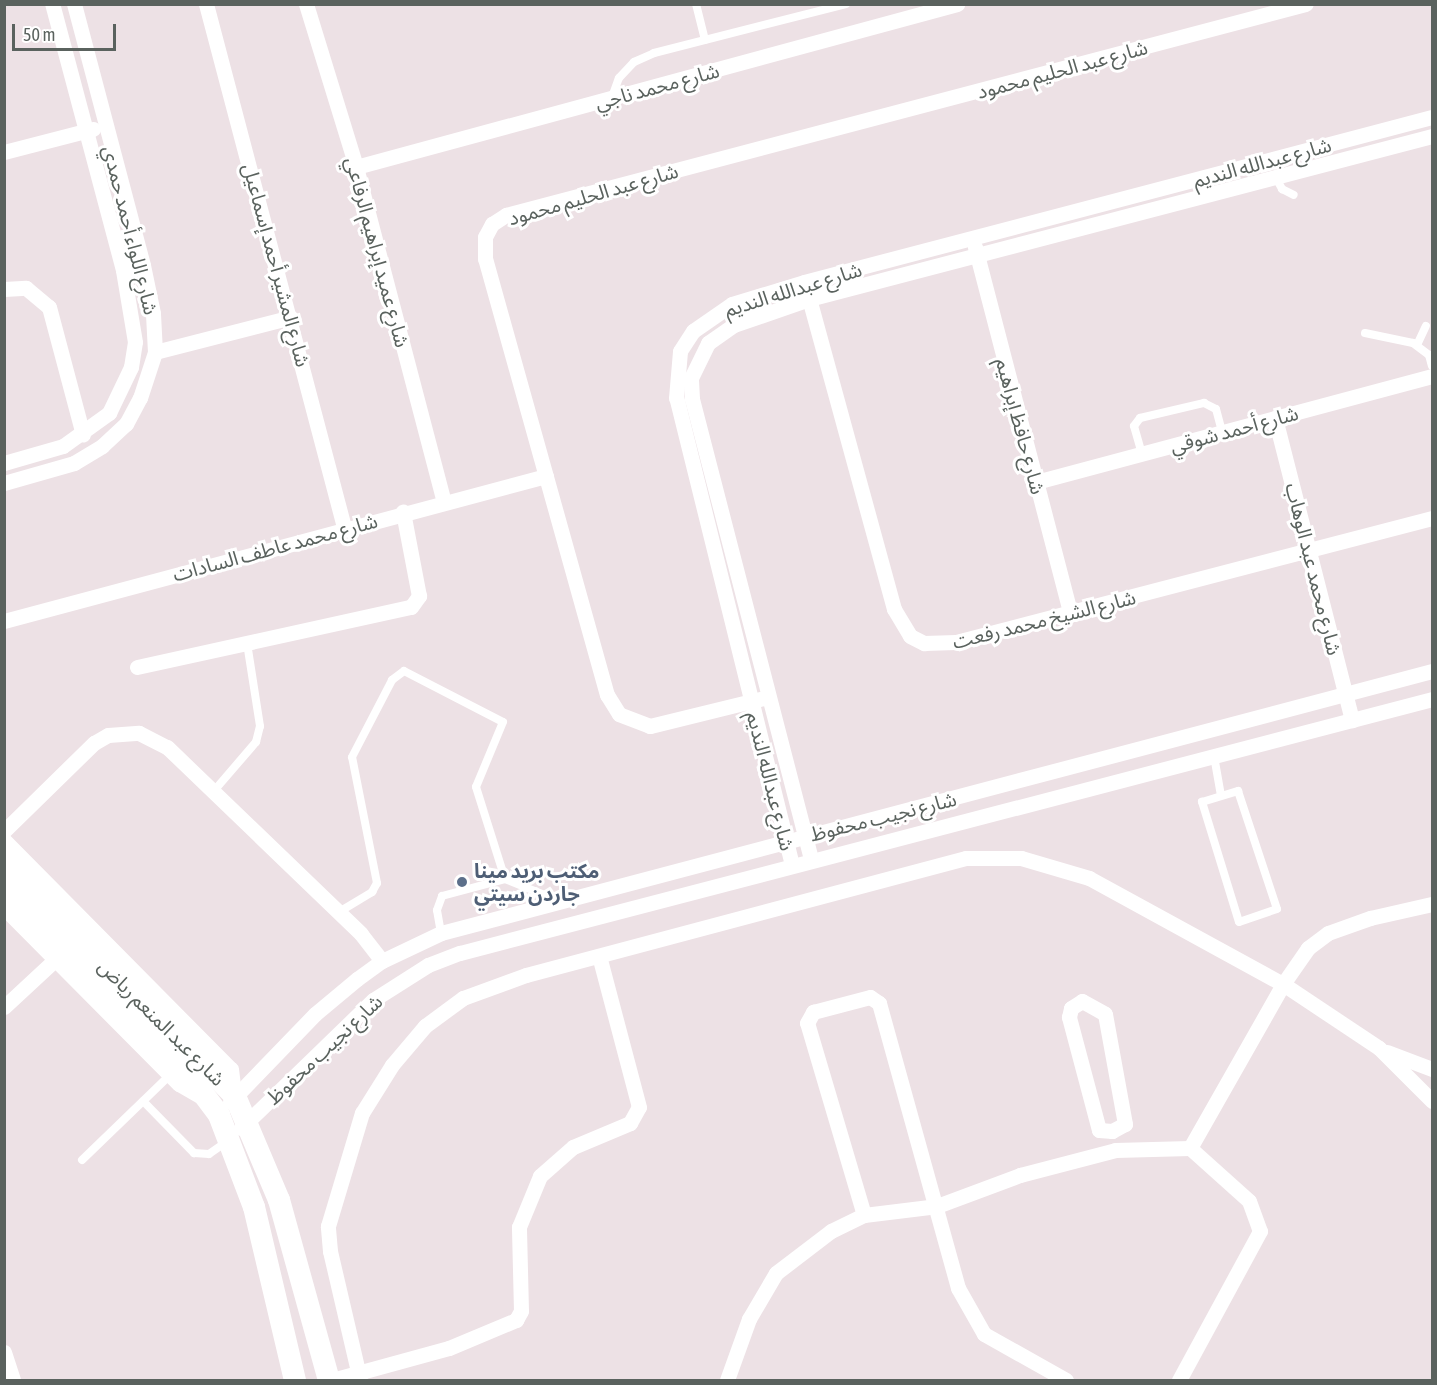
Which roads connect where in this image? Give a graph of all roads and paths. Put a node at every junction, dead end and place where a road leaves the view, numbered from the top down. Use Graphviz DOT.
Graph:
graph roads {
  1 [pos="52,4"];
  2 [pos="74,4"];
  3 [pos="206,4"];
  4 [pos="306,4"];
  5 [pos="696,4"];
  6 [pos="846,4"];
  7 [pos="1306,4"];
  8 [pos="945,6"];
  9 [pos="705,40"];
  10 [pos="612,99"];
  11 [pos="1432,117"];
  12 [pos="105,126"];
  13 [pos="85,131"];
  14 [pos="1432,136"];
  15 [pos="4,152"];
  16 [pos="356,167"];
  17 [pos="1276,178"];
  18 [pos="1294,195"];
  19 [pos="972,239"];
  20 [pos="977,256"];
  21 [pos="804,282"];
  22 [pos="4,289"];
  23 [pos="809,299"];
  24 [pos="291,317"];
  25 [pos="1426,326"];
  26 [pos="1365,333"];
  27 [pos="1417,345"];
  28 [pos="155,352"];
  29 [pos="1432,366"];
  30 [pos="1432,376"];
  31 [pos="1275,418"];
  32 [pos="1222,432"];
  33 [pos="83,435"];
  34 [pos="1142,454"];
  35 [pos="4,463"];
  36 [pos="546,476"];
  37 [pos="1036,482"];
  38 [pos="4,483"];
  39 [pos="444,502"];
  40 [pos="403,512"];
  41 [pos="1432,518"];
  42 [pos="344,527"];
  43 [pos="1309,551"];
  44 [pos="1070,613"];
  45 [pos="4,621"];
  46 [pos="247,643"];
  47 [pos="137,668"];
  48 [pos="1432,671"];
  49 [pos="1346,694"];
  50 [pos="768,697"];
  51 [pos="1432,699"];
  52 [pos="751,702"];
  53 [pos="1352,720"];
  54 [pos="1214,756"];
  55 [pos="213,792"];
  56 [pos="1221,795"];
  57 [pos="4,831"];
  58 [pos="805,836"];
  59 [pos="4,840"];
  60 [pos="786,841"];
  61 [pos="812,860"];
  62 [pos="4,861"];
  63 [pos="792,865"];
  64 [pos="505,879"];
  65 [pos="4,884"];
  66 [pos="557,900"];
  67 [pos="1432,904"];
  68 [pos="4,908"];
  69 [pos="339,912"];
  70 [pos="441,933"];
  71 [pos="60,955"];
  72 [pos="600,959"];
  73 [pos="382,961"];
  74 [pos="1283,984"];
  75 [pos="4,1007"];
  76 [pos="1379,1048"];
  77 [pos="1432,1069"];
  78 [pos="170,1075"];
  79 [pos="235,1096"];
  80 [pos="143,1101"];
  81 [pos="1432,1101"];
  82 [pos="214,1108"];
  83 [pos="249,1120"];
  84 [pos="1112,1131"];
  85 [pos="231,1139"];
  86 [pos="1190,1148"];
  87 [pos="1115,1150"];
  88 [pos="82,1160"];
  89 [pos="937,1206"];
  90 [pos="864,1215"];
  91 [pos="4,1352"];
  92 [pos="359,1377"];
  93 [pos="13,1380"];
  94 [pos="295,1380"];
  95 [pos="331,1380"];
  96 [pos="727,1380"];
  97 [pos="1066,1380"];
  98 [pos="1179,1380"];
  1 -- 13 [label="street, شارع اللواء أحمد حمدي"];
  2 -- 12 [label="street, شارع اللواء أحمد حمدي"];
  3 -- 24 [label="street, شارع المشير أحمد إسماعيل"];
  4 -- 16 [label="street, شارع عميد إبراهيم الرفاعي"];
  5 -- 9 [label="lane"];
  6 -- 9 [label="lane"];
  7 -- 36 [label="street, شارع عبد الحليم محمود"];
  8 -- 10 [label="street, شارع محمد ناجي"];
  9 -- 10 [label="lane"];
  10 -- 16 [label="street, شارع محمد ناجي"];
  11 -- 19 [label="street, شارع عبدالله النديم"];
  12 -- 13 [label="street"];
  12 -- 28 [label="street, شارع اللواء أحمد حمدي"];
  13 -- 15 [label="street"];
  13 -- 33 [label="street, شارع اللواء أحمد حمدي"];
  14 -- 17 [label="street, شارع عبدالله النديم"];
  16 -- 39 [label="street, شارع عميد إبراهيم الرفاعي"];
  17 -- 18 [label="lane"];
  17 -- 20 [label="street, شارع عبدالله النديم"];
  19 -- 20 [label="street, شارع حافظ إبراهيم"];
  19 -- 21 [label="street, شارع عبدالله النديم"];
  20 -- 23 [label="street, شارع عبدالله النديم"];
  20 -- 37 [label="street, شارع حافظ إبراهيم"];
  21 -- 23 [label="street, شارع الشيخ محمد رفعت"];
  21 -- 52 [label="street, شارع عبدالله النديم"];
  22 -- 33 [label="street"];
  23 -- 44 [label="street, شارع الشيخ محمد رفعت"];
  23 -- 50 [label="street, شارع عبدالله النديم"];
  24 -- 28 [label="street"];
  24 -- 42 [label="street, شارع المشير أحمد إسماعيل"];
  25 -- 27 [label="lane"];
  26 -- 27 [label="lane"];
  27 -- 29 [label="lane"];
  28 -- 38 [label="street, شارع اللواء أحمد حمدي"];
  30 -- 31 [label="street, شارع أحمد شوقي"];
  31 -- 32 [label="street, شارع أحمد شوقي"];
  31 -- 43 [label="street, شارع محمد عبد الوهاب"];
  32 -- 34 [label="street, شارع أحمد شوقي"];
  32 -- 34 [label="lane"];
  33 -- 35 [label="street, شارع اللواء أحمد حمدي"];
  34 -- 37 [label="street, شارع أحمد شوقي"];
  36 -- 39 [label="street, شارع محمد عاطف السادات"];
  36 -- 52 [label="street, شارع عبد الحليم محمود"];
  37 -- 44 [label="street, شارع حافظ إبراهيم"];
  39 -- 40 [label="street, شارع محمد عاطف السادات"];
  40 -- 42 [label="street, شارع محمد عاطف السادات"];
  40 -- 46 [label="street"];
  41 -- 43 [label="street, شارع الشيخ محمد رفعت"];
  42 -- 45 [label="street, شارع محمد عاطف السادات"];
  43 -- 44 [label="street, شارع الشيخ محمد رفعت"];
  43 -- 49 [label="street, شارع محمد عبد الوهاب"];
  46 -- 47 [label="street"];
  46 -- 55 [label="lane"];
  48 -- 49 [label="street, شارع نجيب محفوظ"];
  49 -- 53 [label="street, شارع محمد عبد الوهاب"];
  49 -- 58 [label="street, شارع نجيب محفوظ"];
  50 -- 52 [label="street, شارع عبد الحليم محمود"];
  50 -- 58 [label="street, شارع عبدالله النديم"];
  51 -- 53 [label="street, شارع نجيب محفوظ"];
  52 -- 60 [label="street, شارع عبدالله النديم"];
  53 -- 54 [label="street, شارع نجيب محفوظ"];
  54 -- 56 [label="lane"];
  54 -- 61 [label="street, شارع نجيب محفوظ"];
  55 -- 57 [label="street"];
  55 -- 69 [label="street"];
  56 -- 56 [label="lane"];
  58 -- 60 [label="street, شارع نجيب محفوظ"];
  58 -- 61 [label="street, شارع عبدالله النديم"];
  59 -- 79 [label="street"];
  60 -- 63 [label="street, شارع عبدالله النديم"];
  60 -- 66 [label="street, شارع نجيب محفوظ"];
  61 -- 63 [label="street, شارع نجيب محفوظ"];
  62 -- 79 [label="street, شارع عبد المنعم رياض"];
  63 -- 83 [label="street, شارع نجيب محفوظ"];
  64 -- 66 [label="lane"];
  64 -- 69 [label="lane"];
  64 -- 70 [label="lane"];
  65 -- 71 [label="street, شارع عبد المنعم رياض"];
  66 -- 70 [label="street, شارع نجيب محفوظ"];
  67 -- 74 [label="street"];
  68 -- 71 [label="street"];
  69 -- 73 [label="street"];
  70 -- 73 [label="street, شارع نجيب محفوظ"];
  71 -- 75 [label="street"];
  71 -- 78 [label="street"];
  71 -- 82 [label="street, شارع عبد المنعم رياض"];
  72 -- 74 [label="street"];
  72 -- 92 [label="street"];
  72 -- 92 [label="street"];
  73 -- 79 [label="street, شارع نجيب محفوظ"];
  74 -- 76 [label="street"];
  74 -- 86 [label="street"];
  76 -- 77 [label="street"];
  76 -- 81 [label="street"];
  78 -- 80 [label="lane"];
  78 -- 82 [label="street"];
  79 -- 82 [label="street, شارع نجيب محفوظ"];
  79 -- 83 [label="street, شارع عبد المنعم رياض"];
  80 -- 85 [label="lane"];
  80 -- 88 [label="lane"];
  82 -- 85 [label="street, شارع عبد المنعم رياض"];
  83 -- 85 [label="street, شارع نجيب محفوظ"];
  83 -- 95 [label="street, شارع عبد المنعم رياض"];
  84 -- 84 [label="street"];
  84 -- 87 [label="street"];
  85 -- 94 [label="street, شارع عبد المنعم رياض"];
  86 -- 87 [label="street"];
  86 -- 98 [label="street"];
  87 -- 89 [label="street"];
  89 -- 90 [label="street"];
  89 -- 90 [label="street"];
  89 -- 97 [label="street"];
  90 -- 96 [label="street"];
  91 -- 93 [label="street"];
  92 -- 95 [label="street"];
}
